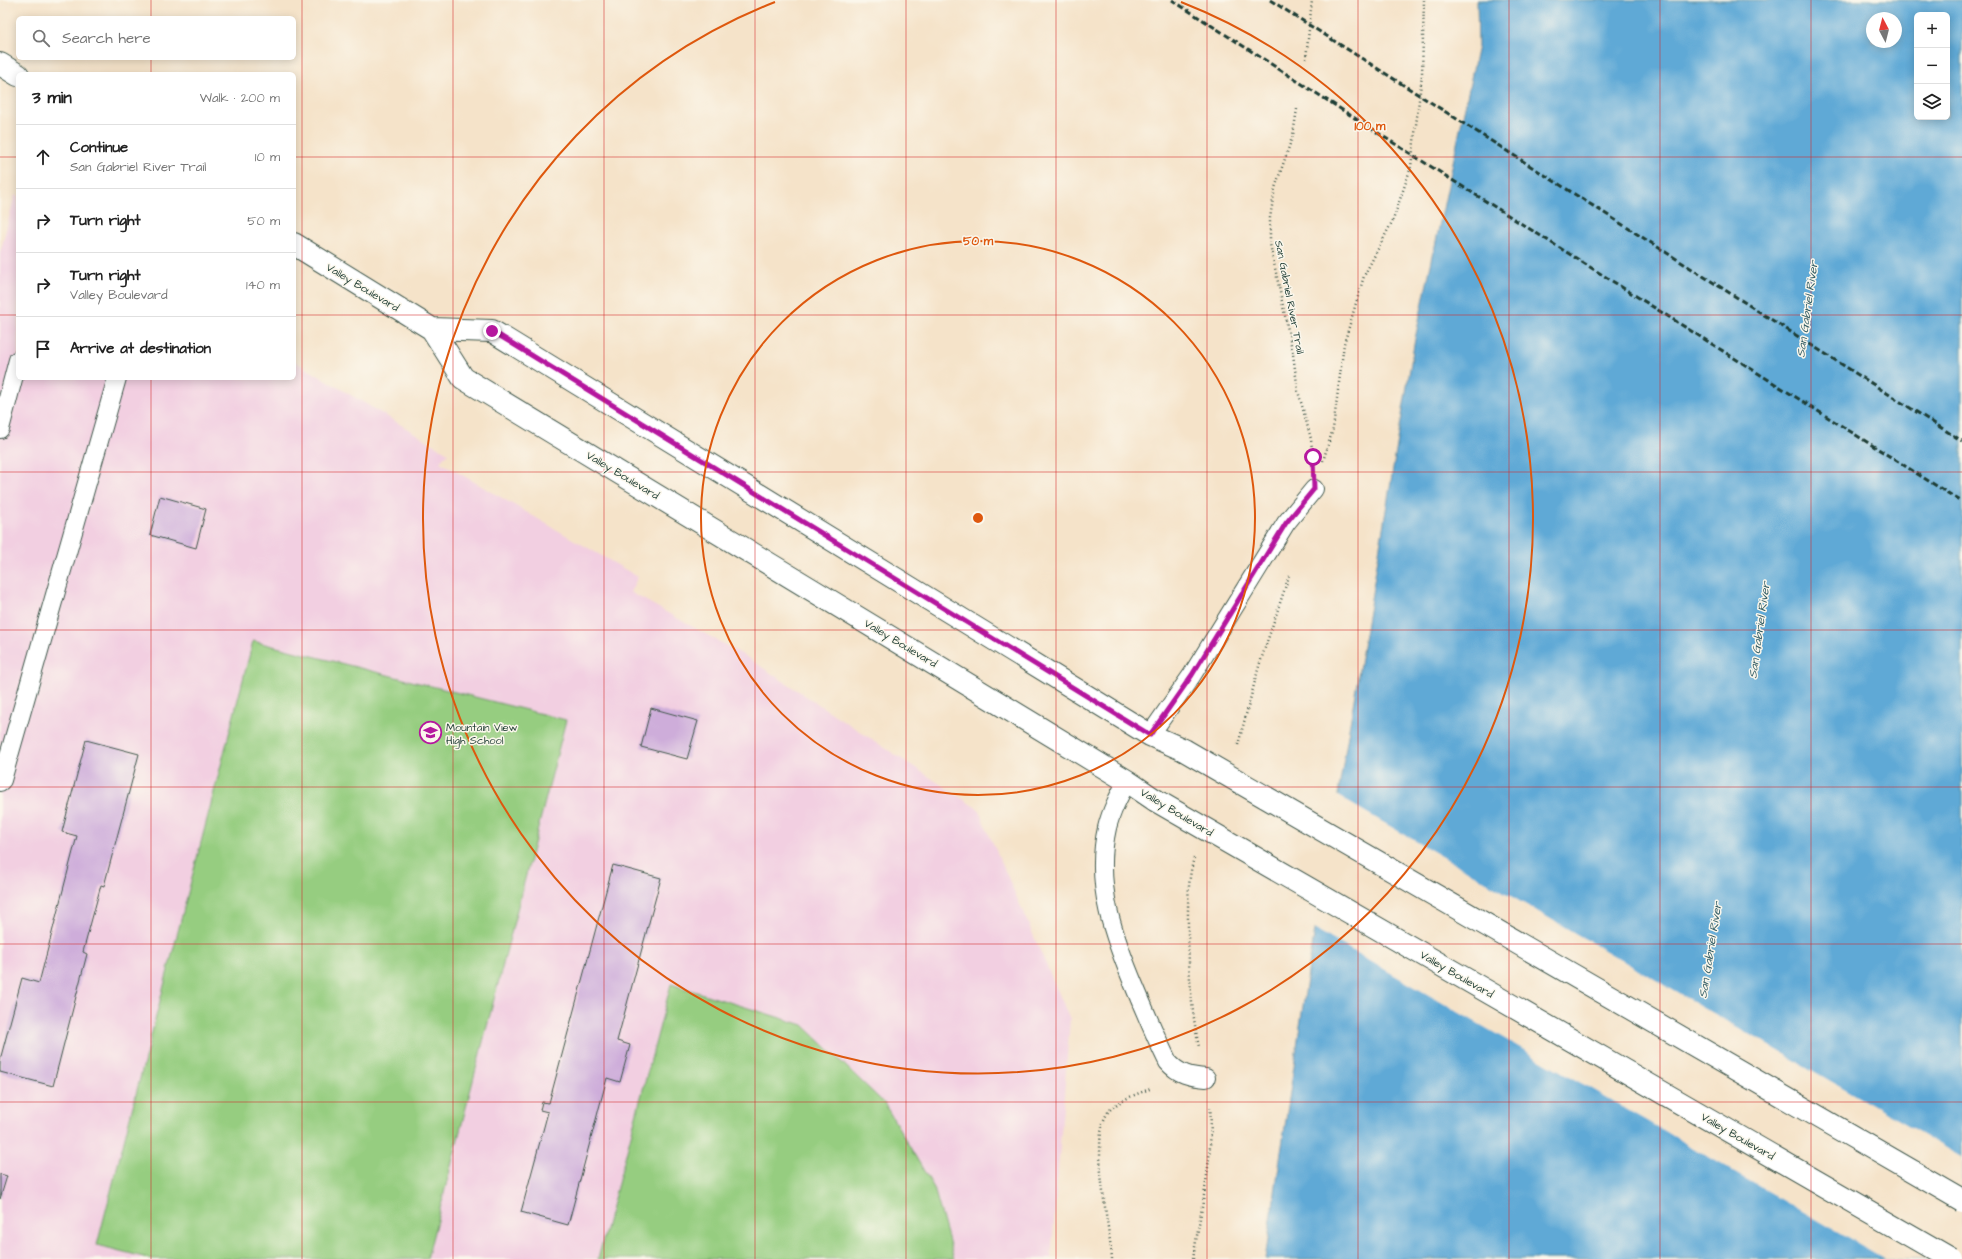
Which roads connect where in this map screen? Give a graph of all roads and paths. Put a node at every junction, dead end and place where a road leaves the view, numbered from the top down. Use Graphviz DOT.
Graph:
graph roads {
  1 [pos="1312,0"];
  2 [pos="1424,0"];
  3 [pos="1306,58"];
  4 [pos="0,64"];
  5 [pos="16,74"];
  6 [pos="1298,109"];
  7 [pos="296,245"];
  8 [pos="432,329"];
  9 [pos="16,368"];
  10 [pos="116,380"];
  11 [pos="0,429"];
  12 [pos="1314,489"];
  13 [pos="1150,735"];
  14 [pos="1127,781"];
  15 [pos="0,782"];
  16 [pos="1184,1074"];
  17 [pos="1206,1078"];
  18 [pos="1962,1200"];
  19 [pos="1112,1259"];
  20 [pos="1193,1259"];
  21 [pos="1951,1259"];
  1 -- 3 [label="path"];
  2 -- 12 [label="path"];
  4 -- 5 [label="main road"];
  6 -- 12 [label="path, San Gabriel River Trail"];
  7 -- 8 [label="main road, Valley Boulevard"];
  8 -- 13 [label="main road, Valley Boulevard"];
  8 -- 14 [label="main road, Valley Boulevard"];
  9 -- 11 [label="lane"];
  10 -- 15 [label="lane"];
  12 -- 13 [label="lane"];
  13 -- 18 [label="main road, Valley Boulevard, bridge"];
  14 -- 16 [label="lane"];
  14 -- 21 [label="main road, Valley Boulevard, bridge"];
  16 -- 17 [label="lane"];
  16 -- 19 [label="path"];
  17 -- 20 [label="path"];
}
